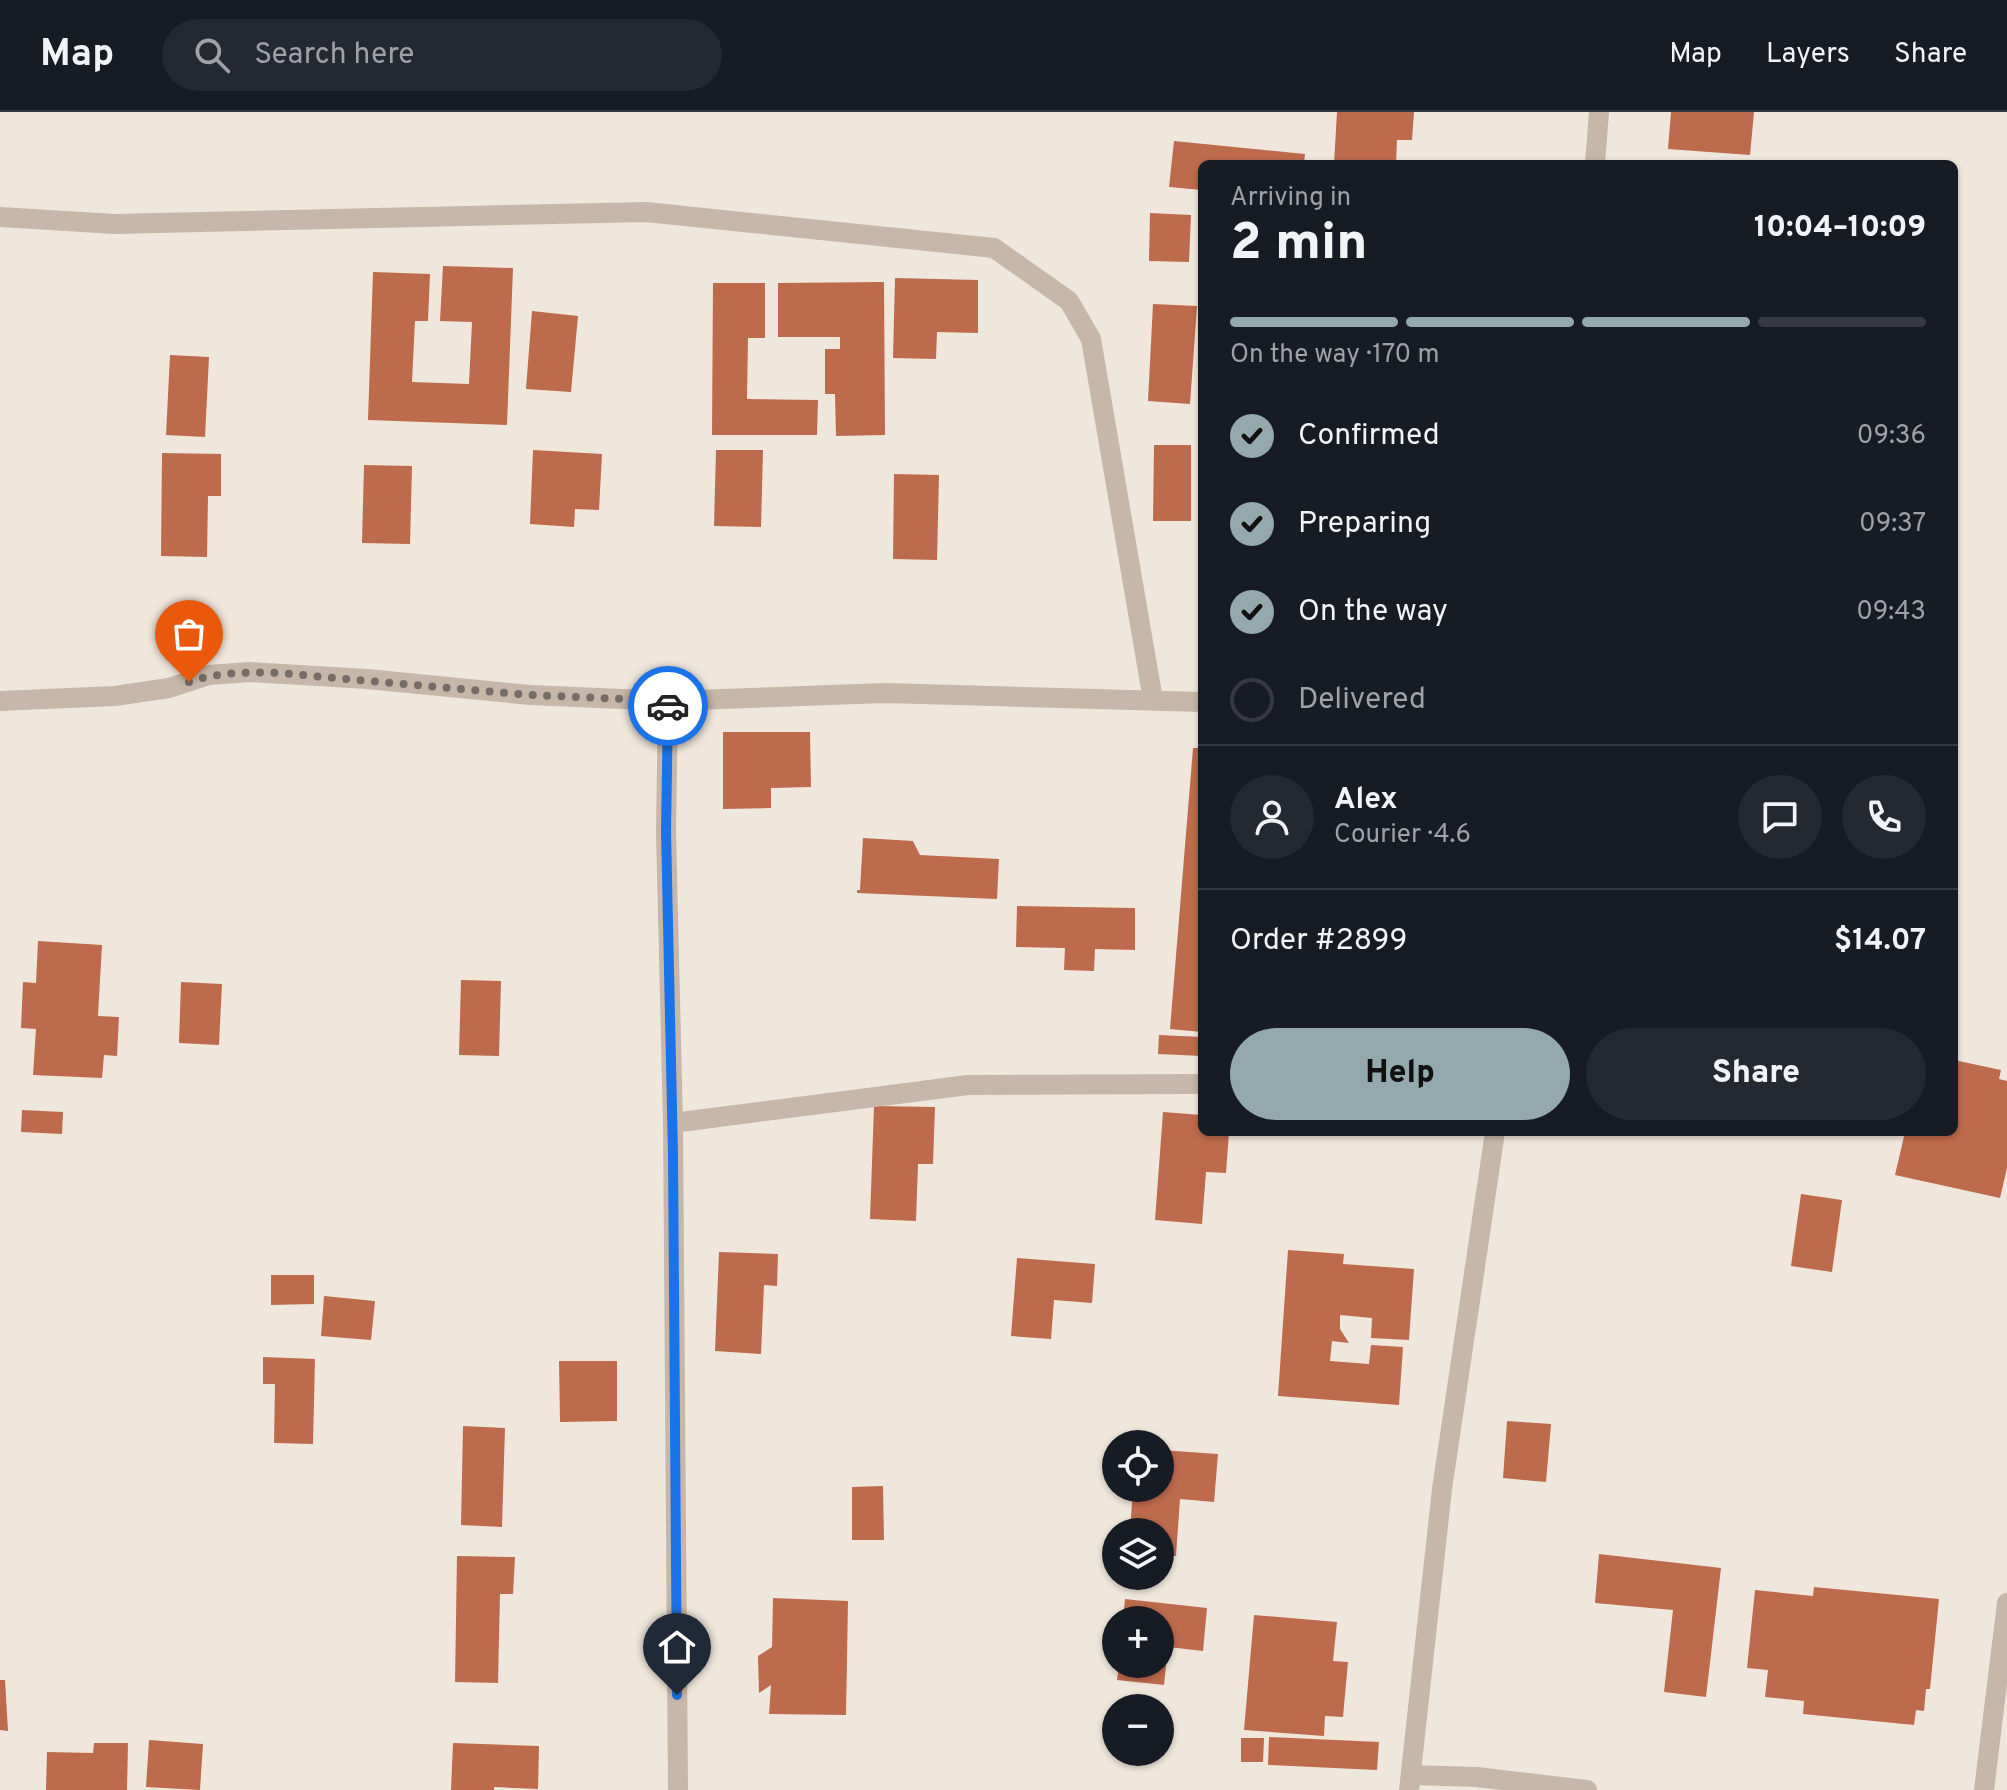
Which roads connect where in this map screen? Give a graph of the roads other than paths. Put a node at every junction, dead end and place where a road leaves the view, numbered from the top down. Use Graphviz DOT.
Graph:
graph roads {
  1 [pos="1599,112"];
  2 [pos="1595,160"];
  3 [pos="0,217"];
  4 [pos="1153,700"];
  5 [pos="0,701"];
  6 [pos="668,701"];
  7 [pos="1198,702"];
  8 [pos="1198,1084"];
  9 [pos="673,1123"];
  10 [pos="1494,1136"];
  11 [pos="2007,1603"];
  12 [pos="1411,1782"];
  13 [pos="678,1790"];
  14 [pos="1587,1790"];
  15 [pos="1984,1790"];
  1 -- 2 [label="street"];
  3 -- 4 [label="street"];
  4 -- 6 [label="street"];
  4 -- 7 [label="street"];
  5 -- 6 [label="street"];
  6 -- 9 [label="street"];
  8 -- 9 [label="street"];
  9 -- 13 [label="street"];
  10 -- 12 [label="street"];
  11 -- 15 [label="street"];
  12 -- 14 [label="street"];
}
